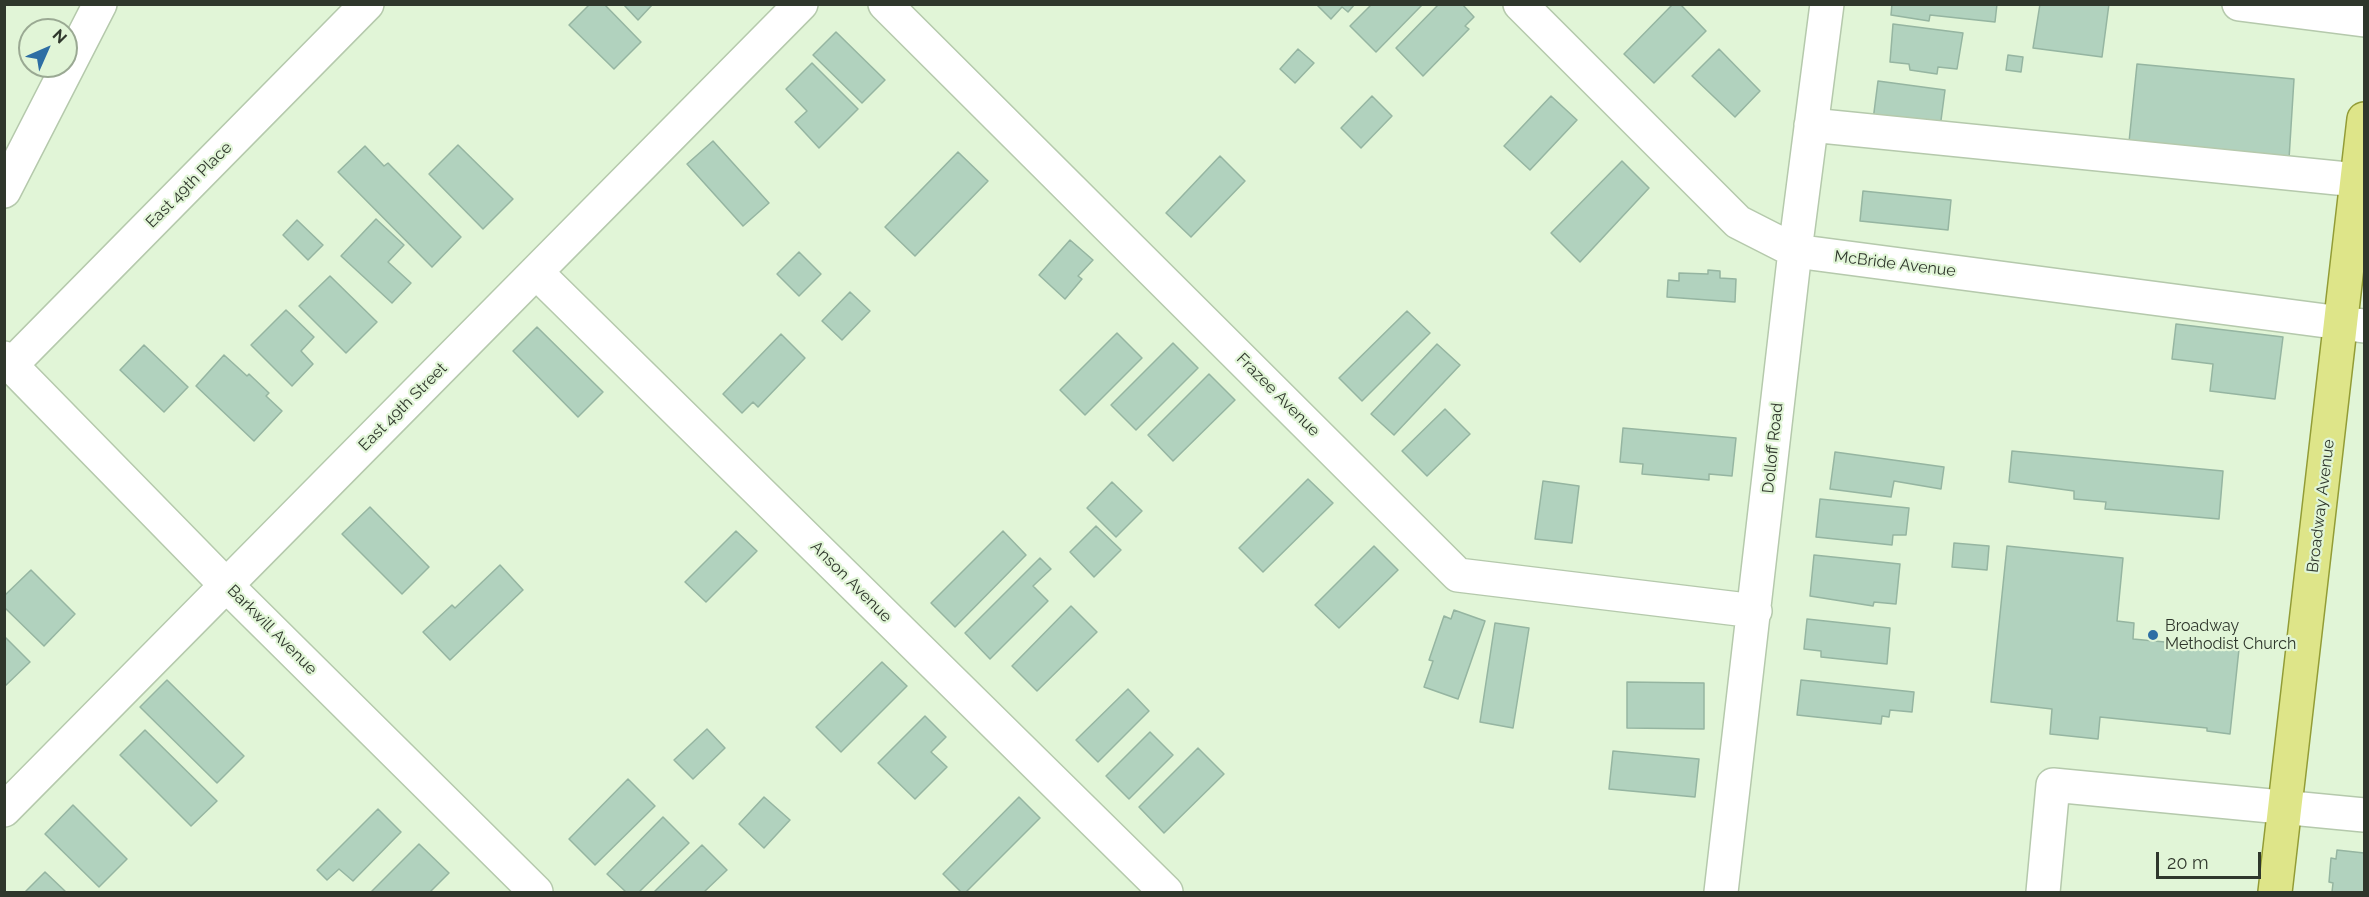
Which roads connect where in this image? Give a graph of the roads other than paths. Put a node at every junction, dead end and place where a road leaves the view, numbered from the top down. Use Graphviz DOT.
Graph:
graph roads {
  1 [pos="100,4"];
  2 [pos="367,4"];
  3 [pos="801,4"];
  4 [pos="885,4"];
  5 [pos="1520,4"];
  6 [pos="1827,4"];
  7 [pos="2239,4"];
  8 [pos="2364,20"];
  9 [pos="2364,119"];
  10 [pos="1811,125"];
  11 [pos="2358,180"];
  12 [pos="4,191"];
  13 [pos="1795,251"];
  14 [pos="537,272"];
  15 [pos="2354,324"];
  16 [pos="8,361"];
  17 [pos="227,586"];
  18 [pos="1755,611"];
  19 [pos="2284,808"];
  20 [pos="4,810"];
  21 [pos="2364,815"];
  22 [pos="536,892"];
  23 [pos="1166,892"];
  24 [pos="1721,892"];
  25 [pos="2043,892"];
  26 [pos="2275,892"];
  1 -- 12 [label="street"];
  2 -- 16 [label="street, East 49th Place"];
  3 -- 14 [label="street, East 49th Street"];
  4 -- 18 [label="street, Frazee Avenue"];
  5 -- 13 [label="street, McBride Avenue"];
  6 -- 10 [label="street, Dolloff Road"];
  7 -- 8 [label="street"];
  9 -- 11 [label="main road, Broadway Avenue"];
  10 -- 11 [label="street"];
  10 -- 13 [label="street, Dolloff Road"];
  11 -- 15 [label="main road, Broadway Avenue"];
  13 -- 15 [label="street, McBride Avenue"];
  13 -- 18 [label="street, Dolloff Road"];
  14 -- 17 [label="street, East 49th Street"];
  14 -- 23 [label="street, Anson Avenue"];
  15 -- 19 [label="main road, Broadway Avenue"];
  16 -- 17 [label="street, Barkwill Avenue"];
  17 -- 20 [label="street, East 49th Street"];
  17 -- 22 [label="street, Barkwill Avenue"];
  18 -- 24 [label="street, Dolloff Road"];
  19 -- 21 [label="street"];
  19 -- 25 [label="street"];
  19 -- 26 [label="main road, Broadway Avenue"];
}
